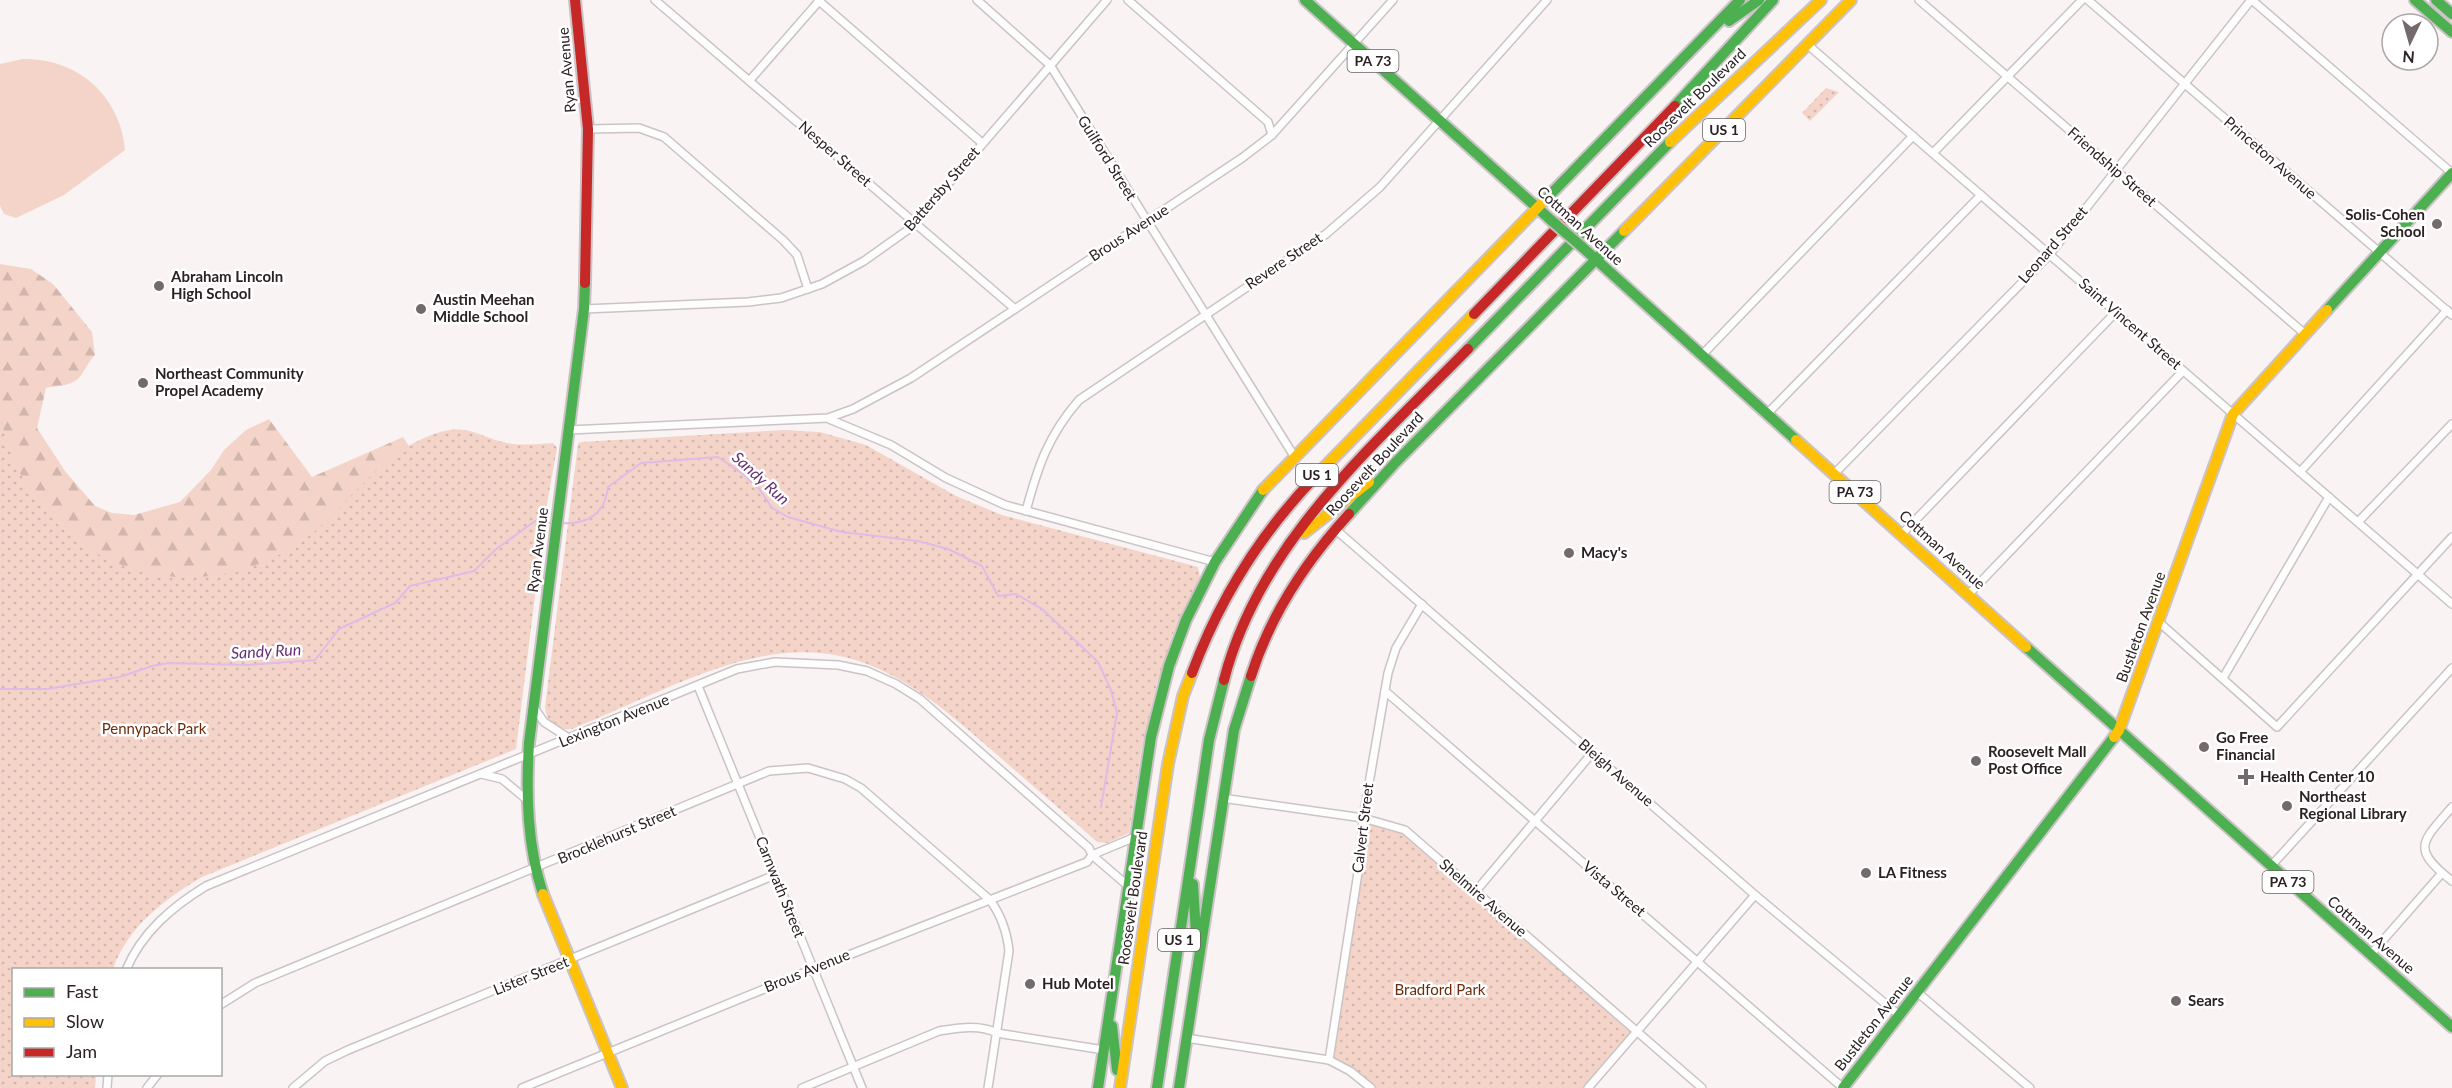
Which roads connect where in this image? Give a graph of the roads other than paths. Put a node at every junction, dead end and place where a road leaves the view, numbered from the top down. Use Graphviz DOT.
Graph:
graph roads {
  1 [pos="575,0"];
  2 [pos="655,0"];
  3 [pos="819,0"];
  4 [pos="977,0"];
  5 [pos="1107,0"];
  6 [pos="1128,0"];
  7 [pos="1305,0"];
  8 [pos="1393,0"];
  9 [pos="1547,0"];
  10 [pos="1740,0"];
  11 [pos="1759,0"];
  12 [pos="1773,0"];
  13 [pos="1821,0"];
  14 [pos="1851,0"];
  15 [pos="1919,0"];
  16 [pos="2082,0"];
  17 [pos="2088,0"];
  18 [pos="2252,0"];
  19 [pos="2415,0"];
  20 [pos="2436,0"];
  21 [pos="2452,15"];
  22 [pos="2452,32"];
  23 [pos="1708,35"];
  24 [pos="1353,44"];
  25 [pos="1808,45"];
  26 [pos="1050,65"];
  27 [pos="2008,76"];
  28 [pos="750,80"];
  29 [pos="2184,84"];
  30 [pos="1441,121"];
  31 [pos="588,129"];
  32 [pos="1272,135"];
  33 [pos="1913,136"];
  34 [pos="982,143"];
  35 [pos="1932,153"];
  36 [pos="2117,171"];
  37 [pos="2452,173"];
  38 [pos="1981,195"];
  39 [pos="1538,208"];
  40 [pos="1147,221"];
  41 [pos="914,222"];
  42 [pos="2380,252"];
  43 [pos="2049,255"];
  44 [pos="1596,260"];
  45 [pos="808,289"];
  46 [pos="584,309"];
  47 [pos="1015,309"];
  48 [pos="2116,312"];
  49 [pos="2450,313"];
  50 [pos="1205,314"];
  51 [pos="2305,334"];
  52 [pos="1702,355"];
  53 [pos="2183,371"];
  54 [pos="1768,413"];
  55 [pos="2233,414"];
  56 [pos="828,418"];
  57 [pos="2452,424"];
  58 [pos="568,430"];
  59 [pos="1294,456"];
  60 [pos="1395,463"];
  61 [pos="2300,472"];
  62 [pos="1834,473"];
  63 [pos="2330,497"];
  64 [pos="1026,511"];
  65 [pos="2358,522"];
  66 [pos="1335,529"];
  67 [pos="1902,534"];
  68 [pos="2452,537"];
  69 [pos="1284,551"];
  70 [pos="1215,561"];
  71 [pos="2419,574"];
  72 [pos="1969,594"];
  73 [pos="1422,604"];
  74 [pos="2452,604"];
  75 [pos="2160,623"];
  76 [pos="2452,668"];
  77 [pos="2223,678"];
  78 [pos="698,686"];
  79 [pos="1385,691"];
  80 [pos="533,706"];
  81 [pos="2119,730"];
  82 [pos="570,740"];
  83 [pos="1593,752"];
  84 [pos="528,756"];
  85 [pos="481,774"];
  86 [pos="738,784"];
  87 [pos="1222,798"];
  88 [pos="526,800"];
  89 [pos="2452,807"];
  90 [pos="1363,818"];
  91 [pos="1534,821"];
  92 [pos="1136,837"];
  93 [pos="1092,855"];
  94 [pos="1191,857"];
  95 [pos="2270,867"];
  96 [pos="535,869"];
  97 [pos="2442,873"];
  98 [pos="775,875"];
  99 [pos="2452,881"];
  100 [pos="1128,886"];
  101 [pos="1476,891"];
  102 [pos="1755,895"];
  103 [pos="990,900"];
  104 [pos="2371,954"];
  105 [pos="570,960"];
  106 [pos="1198,960"];
  107 [pos="1698,961"];
  108 [pos="127,968"];
  109 [pos="813,969"];
  110 [pos="1917,992"];
  111 [pos="222,1004"];
  112 [pos="1110,1009"];
  113 [pos="1899,1016"];
  114 [pos="2452,1026"];
  115 [pos="1636,1032"];
  116 [pos="997,1033"];
  117 [pos="1186,1038"];
  118 [pos="1104,1050"];
  119 [pos="608,1053"];
  120 [pos="1329,1060"];
  121 [pos="854,1067"];
  122 [pos="157,1076"];
  123 [pos="147,1088"];
  124 [pos="293,1088"];
  125 [pos="522,1088"];
  126 [pos="622,1088"];
  127 [pos="802,1088"];
  128 [pos="862,1088"];
  129 [pos="988,1088"];
  130 [pos="1098,1088"];
  131 [pos="1120,1088"];
  132 [pos="1157,1088"];
  133 [pos="1179,1088"];
  134 [pos="1371,1088"];
  135 [pos="1588,1088"];
  136 [pos="1702,1088"];
  137 [pos="1843,1088"];
  138 [pos="2030,1088"];
  1 -- 31 [label="main road, Ryan Avenue"];
  2 -- 28 [label="street, Nesper Street"];
  3 -- 28 [label="street"];
  3 -- 34 [label="street"];
  4 -- 26 [label="street, Guilford Street"];
  5 -- 26 [label="street, Battersby Street"];
  6 -- 32 [label="street"];
  7 -- 24 [label="main road, Cottman Avenue / PA 73"];
  8 -- 24 [label="street, Brous Avenue"];
  9 -- 30 [label="street, Revere Street"];
  10 -- 23 [label="main road, Roosevelt Boulevard / US 1"];
  11 -- 23 [label="main road"];
  12 -- 131 [label="main road, Roosevelt Boulevard / US 1"];
  13 -- 69 [label="main road, Roosevelt Boulevard / US 1"];
  14 -- 25 [label="main road, Roosevelt Boulevard / US 1"];
  15 -- 27 [label="street, Friendship Street"];
  16 -- 27 [label="street"];
  17 -- 29 [label="street, Princeton Avenue"];
  18 -- 29 [label="street, Leonard Street"];
  18 -- 37 [label="street"];
  19 -- 22 [label="main road"];
  20 -- 21 [label="main road"];
  23 -- 39 [label="main road, Roosevelt Boulevard / US 1"];
  24 -- 30 [label="main road, Cottman Avenue / PA 73"];
  24 -- 32 [label="street, Brous Avenue"];
  25 -- 33 [label="street, Saint Vincent Street"];
  25 -- 44 [label="main road, Roosevelt Boulevard / US 1"];
  26 -- 34 [label="street, Battersby Street"];
  26 -- 40 [label="street, Guilford Street"];
  27 -- 35 [label="street"];
  27 -- 36 [label="street, Friendship Street"];
  28 -- 41 [label="street, Nesper Street"];
  29 -- 36 [label="street, Leonard Street"];
  29 -- 42 [label="street, Princeton Avenue"];
  30 -- 39 [label="main road, Cottman Avenue / PA 73"];
  30 -- 50 [label="street, Revere Street"];
  31 -- 45 [label="street"];
  31 -- 46 [label="main road, Ryan Avenue"];
  32 -- 40 [label="street, Brous Avenue"];
  33 -- 35 [label="street, Saint Vincent Street"];
  33 -- 52 [label="street"];
  34 -- 41 [label="street, Battersby Street"];
  35 -- 38 [label="street, Saint Vincent Street"];
  36 -- 43 [label="street, Leonard Street"];
  36 -- 51 [label="street, Friendship Street"];
  37 -- 42 [label="main road, Bustleton Avenue"];
  38 -- 43 [label="street, Saint Vincent Street"];
  38 -- 54 [label="street"];
  39 -- 44 [label="main road, Cottman Avenue / PA 73, bridge"];
  39 -- 59 [label="main road, Roosevelt Boulevard / US 1"];
  40 -- 47 [label="street, Brous Avenue"];
  40 -- 50 [label="street, Guilford Street"];
  41 -- 45 [label="street, Battersby Street"];
  41 -- 47 [label="street, Nesper Street"];
  42 -- 49 [label="street, Princeton Avenue"];
  42 -- 51 [label="main road, Bustleton Avenue"];
  43 -- 48 [label="street, Saint Vincent Street"];
  43 -- 62 [label="street, Leonard Street"];
  44 -- 52 [label="main road, Cottman Avenue / PA 73"];
  44 -- 60 [label="main road, Roosevelt Boulevard / US 1"];
  45 -- 46 [label="street, Battersby Street"];
  46 -- 58 [label="main road, Ryan Avenue"];
  47 -- 56 [label="street, Brous Avenue"];
  48 -- 53 [label="street, Saint Vincent Street"];
  48 -- 67 [label="street"];
  49 -- 61 [label="street"];
  50 -- 59 [label="street, Guilford Street"];
  50 -- 64 [label="street, Revere Street"];
  51 -- 55 [label="main road, Bustleton Avenue"];
  52 -- 54 [label="main road, Cottman Avenue / PA 73"];
  53 -- 55 [label="street, Saint Vincent Street"];
  53 -- 72 [label="street"];
  54 -- 62 [label="main road, Cottman Avenue / PA 73"];
  55 -- 61 [label="street, Saint Vincent Street"];
  55 -- 75 [label="main road, Bustleton Avenue"];
  56 -- 58 [label="street"];
  56 -- 64 [label="street"];
  57 -- 65 [label="street"];
  58 -- 80 [label="main road, Ryan Avenue"];
  59 -- 70 [label="main road, Roosevelt Boulevard / US 1"];
  60 -- 66 [label="main road, Roosevelt Boulevard / US 1"];
  60 -- 69 [label="main road"];
  61 -- 63 [label="street, Saint Vincent Street"];
  62 -- 67 [label="main road, Cottman Avenue / PA 73"];
  63 -- 65 [label="street, Saint Vincent Street"];
  63 -- 77 [label="street"];
  64 -- 70 [label="street"];
  65 -- 71 [label="street, Saint Vincent Street"];
  66 -- 73 [label="street, Bleigh Avenue"];
  66 -- 87 [label="main road, Roosevelt Boulevard / US 1"];
  67 -- 72 [label="main road, Cottman Avenue / PA 73"];
  68 -- 71 [label="street"];
  69 -- 94 [label="main road, Roosevelt Boulevard / US 1"];
  70 -- 92 [label="main road, Roosevelt Boulevard / US 1"];
  71 -- 74 [label="street, Saint Vincent Street"];
  71 -- 77 [label="street"];
  72 -- 81 [label="main road, Cottman Avenue / PA 73"];
  73 -- 79 [label="street, Calvert Street"];
  73 -- 83 [label="street, Bleigh Avenue"];
  75 -- 77 [label="street"];
  75 -- 81 [label="main road, Bustleton Avenue"];
  76 -- 95 [label="street"];
  78 -- 82 [label="street, Lexington Avenue"];
  78 -- 86 [label="street, Carnwath Street"];
  78 -- 93 [label="street, Lexington Avenue"];
  79 -- 90 [label="street, Calvert Street"];
  79 -- 91 [label="street, Vista Street"];
  80 -- 82 [label="street"];
  80 -- 84 [label="main road, Ryan Avenue"];
  81 -- 95 [label="main road, Cottman Avenue / PA 73"];
  81 -- 110 [label="main road, Bustleton Avenue"];
  82 -- 84 [label="street, Lexington Avenue"];
  83 -- 91 [label="street"];
  83 -- 102 [label="street, Bleigh Avenue"];
  84 -- 85 [label="street, Lexington Avenue"];
  84 -- 88 [label="main road, Ryan Avenue"];
  85 -- 88 [label="street"];
  85 -- 108 [label="street, Lexington Avenue"];
  86 -- 96 [label="street, Brocklehurst Street"];
  86 -- 98 [label="street, Carnwath Street"];
  86 -- 103 [label="street, Brocklehurst Street"];
  87 -- 90 [label="street, Shelmire Avenue"];
  87 -- 106 [label="main road, Roosevelt Boulevard / US 1"];
  88 -- 96 [label="main road, Ryan Avenue"];
  89 -- 97 [label="street"];
  90 -- 101 [label="street, Shelmire Avenue"];
  90 -- 120 [label="street, Calvert Street"];
  91 -- 101 [label="street"];
  91 -- 107 [label="street, Vista Street"];
  92 -- 93 [label="street"];
  92 -- 100 [label="main road, Roosevelt Boulevard / US 1"];
  93 -- 100 [label="street, Lexington Avenue"];
  93 -- 103 [label="street, Brous Avenue"];
  94 -- 106 [label="main road"];
  94 -- 132 [label="main road, Roosevelt Boulevard / US 1"];
  95 -- 104 [label="main road, Cottman Avenue / PA 73"];
  96 -- 105 [label="main road, Ryan Avenue"];
  96 -- 111 [label="street, Brocklehurst Street"];
  97 -- 99 [label="street"];
  97 -- 104 [label="street"];
  98 -- 105 [label="street, Lister Street"];
  98 -- 109 [label="street, Carnwath Street"];
  100 -- 112 [label="main road, Roosevelt Boulevard / US 1"];
  101 -- 115 [label="street, Shelmire Avenue"];
  102 -- 107 [label="street"];
  102 -- 113 [label="street, Bleigh Avenue"];
  103 -- 109 [label="street, Brous Avenue"];
  103 -- 116 [label="street"];
  104 -- 114 [label="main road, Cottman Avenue / PA 73"];
  105 -- 119 [label="main road, Ryan Avenue"];
  105 -- 124 [label="street, Lister Street"];
  106 -- 117 [label="main road, Roosevelt Boulevard / US 1"];
  107 -- 115 [label="street"];
  107 -- 137 [label="street, Vista Street"];
  109 -- 119 [label="street, Brous Avenue"];
  109 -- 121 [label="street, Carnwath Street"];
  110 -- 113 [label="main road, Bustleton Avenue"];
  110 -- 138 [label="street"];
  112 -- 118 [label="main road, Roosevelt Boulevard / US 1"];
  112 -- 131 [label="main road"];
  113 -- 137 [label="main road, Bustleton Avenue"];
  115 -- 135 [label="street"];
  115 -- 136 [label="street, Shelmire Avenue"];
  116 -- 118 [label="street"];
  116 -- 121 [label="street"];
  116 -- 129 [label="street"];
  117 -- 120 [label="street"];
  117 -- 133 [label="main road, Roosevelt Boulevard / US 1"];
  118 -- 130 [label="main road, Roosevelt Boulevard / US 1"];
  119 -- 125 [label="street, Brous Avenue"];
  119 -- 126 [label="main road, Ryan Avenue"];
  120 -- 134 [label="street"];
  121 -- 127 [label="street"];
  121 -- 128 [label="street, Carnwath Street"];
  122 -- 123 [label="street"];
}
